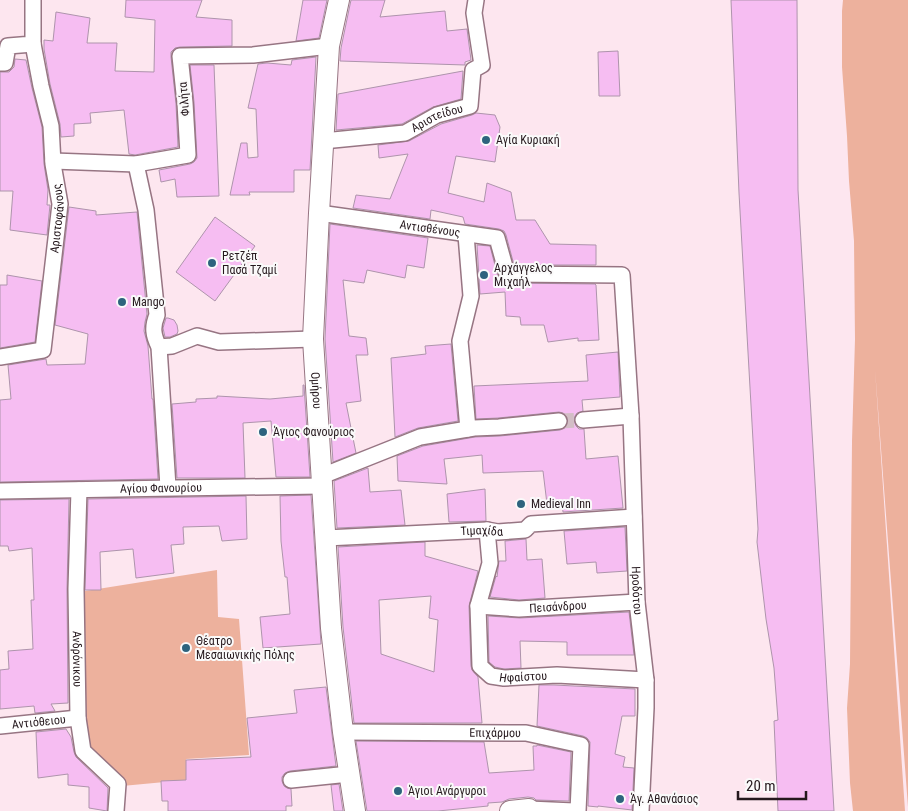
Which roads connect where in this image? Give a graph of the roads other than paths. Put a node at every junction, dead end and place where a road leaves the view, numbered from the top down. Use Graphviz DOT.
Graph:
graph roads {
  1 [pos="33,0"];
  2 [pos="339,0"];
  3 [pos="476,0"];
  4 [pos="33,44"];
  5 [pos="329,46"];
  6 [pos="0,63"];
  7 [pos="323,141"];
  8 [pos="53,161"];
  9 [pos="136,164"];
  10 [pos="319,213"];
  11 [pos="466,235"];
  12 [pos="313,339"];
  13 [pos="159,347"];
  14 [pos="0,357"];
  15 [pos="632,416"];
  16 [pos="583,420"];
  17 [pos="559,421"];
  18 [pos="468,429"];
  19 [pos="322,481"];
  20 [pos="168,487"];
  21 [pos="79,490"];
  22 [pos="0,491"];
  23 [pos="634,516"];
  24 [pos="487,530"];
  25 [pos="326,538"];
  26 [pos="637,602"];
  27 [pos="478,606"];
  28 [pos="646,680"];
  29 [pos="78,718"];
  30 [pos="0,726"];
  31 [pos="343,732"];
  32 [pos="349,774"];
  33 [pos="291,780"];
  34 [pos="523,810"];
  35 [pos="116,811"];
  36 [pos="355,811"];
  37 [pos="574,811"];
  38 [pos="578,811"];
  39 [pos="641,811"];
  1 -- 4 [label="street, Αριστοφάνους"];
  2 -- 5 [label="street, Ομήρου"];
  3 -- 7 [label="street, Αριστείδου"];
  4 -- 6 [label="street"];
  4 -- 8 [label="street, Αριστοφάνους"];
  5 -- 7 [label="street, Ομήρου"];
  5 -- 9 [label="street, Φιλήτα"];
  7 -- 10 [label="street, Ομήρου"];
  8 -- 9 [label="street, Φιλήτα"];
  8 -- 14 [label="street, Αριστοφάνους"];
  9 -- 13 [label="street"];
  10 -- 11 [label="street, Αντισθένους"];
  10 -- 12 [label="street, Ομήρου"];
  11 -- 15 [label="street, Ηροδότου"];
  11 -- 18 [label="street, Αντισθένους"];
  12 -- 13 [label="street"];
  12 -- 19 [label="street, Ομήρου"];
  13 -- 20 [label="street"];
  15 -- 16 [label="street"];
  15 -- 23 [label="street, Ηροδότου"];
  17 -- 18 [label="street"];
  18 -- 19 [label="street"];
  19 -- 20 [label="street, Αγίου Φανουρίου"];
  19 -- 25 [label="street, Ομήρου"];
  20 -- 21 [label="street, Αγίου Φανουρίου"];
  21 -- 22 [label="street, Αγίου Φανουρίου"];
  21 -- 29 [label="street, Ανδρόνικου"];
  23 -- 24 [label="street, Τιμαχίδα"];
  23 -- 26 [label="street, Ηροδότου"];
  24 -- 25 [label="street, Τιμαχίδα"];
  24 -- 27 [label="street, Ηφαίστου"];
  25 -- 31 [label="street, Ομήρου"];
  26 -- 27 [label="street, Πεισάνδρου"];
  26 -- 28 [label="street, Ηροδότου"];
  27 -- 28 [label="street, Ηφαίστου"];
  28 -- 39 [label="street, Ηροδότου"];
  29 -- 30 [label="street, Αντιόθειου"];
  29 -- 35 [label="street, Ανδρόνικου"];
  31 -- 32 [label="street, Ομήρου"];
  31 -- 38 [label="street, Επιχάρμου"];
  32 -- 33 [label="street"];
  32 -- 36 [label="street, Ομήρου"];
  34 -- 37 [label="street"];
}
